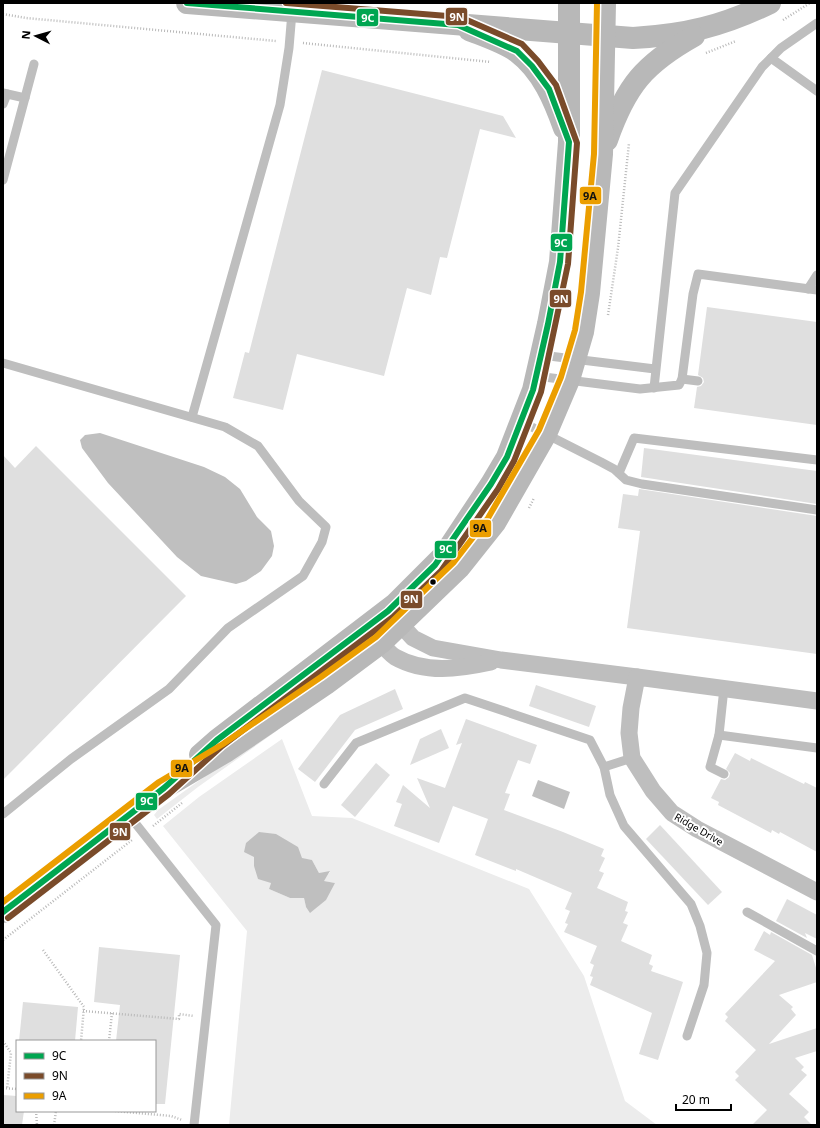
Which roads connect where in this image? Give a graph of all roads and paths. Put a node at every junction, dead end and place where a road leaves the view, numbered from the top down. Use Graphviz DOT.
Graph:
graph roads {
  1 [pos="187,3"];
  2 [pos="569,3"];
  3 [pos="605,3"];
  4 [pos="810,3"];
  5 [pos="292,12"];
  6 [pos="775,13"];
  7 [pos="3,14"];
  8 [pos="817,23"];
  9 [pos="458,25"];
  10 [pos="709,28"];
  11 [pos="569,32"];
  12 [pos="604,35"];
  13 [pos="739,39"];
  14 [pos="268,40"];
  15 [pos="308,43"];
  16 [pos="701,55"];
  17 [pos="771,58"];
  18 [pos="496,62"];
  19 [pos="34,64"];
  20 [pos="817,91"];
  21 [pos="5,94"];
  22 [pos="25,98"];
  23 [pos="3,104"];
  24 [pos="569,142"];
  25 [pos="602,154"];
  26 [pos="3,180"];
  27 [pos="817,275"];
  28 [pos="812,289"];
  29 [pos="541,355"];
  30 [pos="3,363"];
  31 [pos="655,369"];
  32 [pos="572,370"];
  33 [pos="536,376"];
  34 [pos="682,379"];
  35 [pos="698,381"];
  36 [pos="654,388"];
  37 [pos="192,417"];
  38 [pos="522,422"];
  39 [pos="546,434"];
  40 [pos="817,460"];
  41 [pos="619,474"];
  42 [pos="817,510"];
  43 [pos="394,618"];
  44 [pos="366,625"];
  45 [pos="381,643"];
  46 [pos="501,660"];
  47 [pos="637,677"];
  48 [pos="724,688"];
  49 [pos="817,701"];
  50 [pos="719,736"];
  51 [pos="817,748"];
  52 [pos="632,758"];
  53 [pos="604,766"];
  54 [pos="724,774"];
  55 [pos="324,784"];
  56 [pos="164,788"];
  57 [pos="3,814"];
  58 [pos="128,814"];
  59 [pos="131,841"];
  60 [pos="817,892"];
  61 [pos="3,912"];
  62 [pos="747,912"];
  63 [pos="3,940"];
  64 [pos="43,950"];
  65 [pos="817,951"];
  66 [pos="83,1011"];
  67 [pos="112,1013"];
  68 [pos="206,1017"];
  69 [pos="687,1036"];
  70 [pos="81,1040"];
  71 [pos="109,1040"];
  72 [pos="3,1041"];
  73 [pos="3,1088"];
  74 [pos="7,1089"];
  75 [pos="16,1089"];
  76 [pos="36,1112"];
  77 [pos="56,1112"];
  78 [pos="126,1112"];
  79 [pos="194,1123"];
  80 [pos="37,1125"];
  81 [pos="54,1125"];
  1 -- 5 [label="street"];
  2 -- 11 [label="street"];
  3 -- 12 [label="street"];
  4 -- 6 [label="path"];
  5 -- 9 [label="street"];
  5 -- 37 [label="lane"];
  6 -- 10 [label="street"];
  7 -- 14 [label="path"];
  8 -- 17 [label="lane"];
  9 -- 11 [label="street"];
  9 -- 24 [label="street"];
  10 -- 12 [label="street"];
  10 -- 25 [label="street"];
  11 -- 12 [label="street"];
  11 -- 24 [label="street"];
  12 -- 25 [label="street"];
  13 -- 16 [label="path"];
  15 -- 18 [label="path"];
  17 -- 20 [label="lane"];
  17 -- 31 [label="lane"];
  19 -- 22 [label="lane"];
  21 -- 22 [label="lane"];
  21 -- 23 [label="lane"];
  22 -- 26 [label="lane"];
  24 -- 29 [label="street"];
  25 -- 32 [label="street"];
  27 -- 28 [label="lane"];
  28 -- 34 [label="lane"];
  29 -- 32 [label="lane"];
  29 -- 33 [label="street"];
  30 -- 37 [label="lane"];
  31 -- 32 [label="lane"];
  31 -- 36 [label="lane"];
  32 -- 33 [label="lane"];
  32 -- 36 [label="lane"];
  32 -- 39 [label="street"];
  33 -- 38 [label="street"];
  34 -- 35 [label="lane"];
  34 -- 36 [label="lane"];
  37 -- 57 [label="lane"];
  38 -- 39 [label="lane"];
  38 -- 43 [label="street"];
  39 -- 41 [label="lane"];
  39 -- 43 [label="street"];
  40 -- 41 [label="lane"];
  41 -- 42 [label="lane"];
  43 -- 44 [label="street"];
  43 -- 45 [label="street"];
  43 -- 46 [label="street"];
  44 -- 45 [label="street"];
  44 -- 56 [label="street"];
  45 -- 46 [label="street"];
  45 -- 56 [label="street"];
  46 -- 47 [label="street"];
  47 -- 48 [label="street"];
  47 -- 52 [label="street, Ridge Drive"];
  48 -- 49 [label="street"];
  48 -- 50 [label="lane"];
  50 -- 51 [label="lane"];
  50 -- 54 [label="lane"];
  52 -- 53 [label="lane"];
  52 -- 60 [label="street, Ridge Drive"];
  53 -- 55 [label="lane"];
  53 -- 69 [label="lane"];
  56 -- 58 [label="street"];
  58 -- 61 [label="street"];
  58 -- 68 [label="lane"];
  59 -- 63 [label="path"];
  62 -- 65 [label="lane"];
  64 -- 66 [label="path"];
  66 -- 67 [label="path"];
  66 -- 70 [label="path"];
  67 -- 68 [label="path"];
  67 -- 71 [label="path"];
  68 -- 79 [label="lane"];
  72 -- 74 [label="path"];
  73 -- 74 [label="path"];
  74 -- 75 [label="path"];
  76 -- 80 [label="path"];
  77 -- 81 [label="path"];
  78 -- 79 [label="path"];
}
